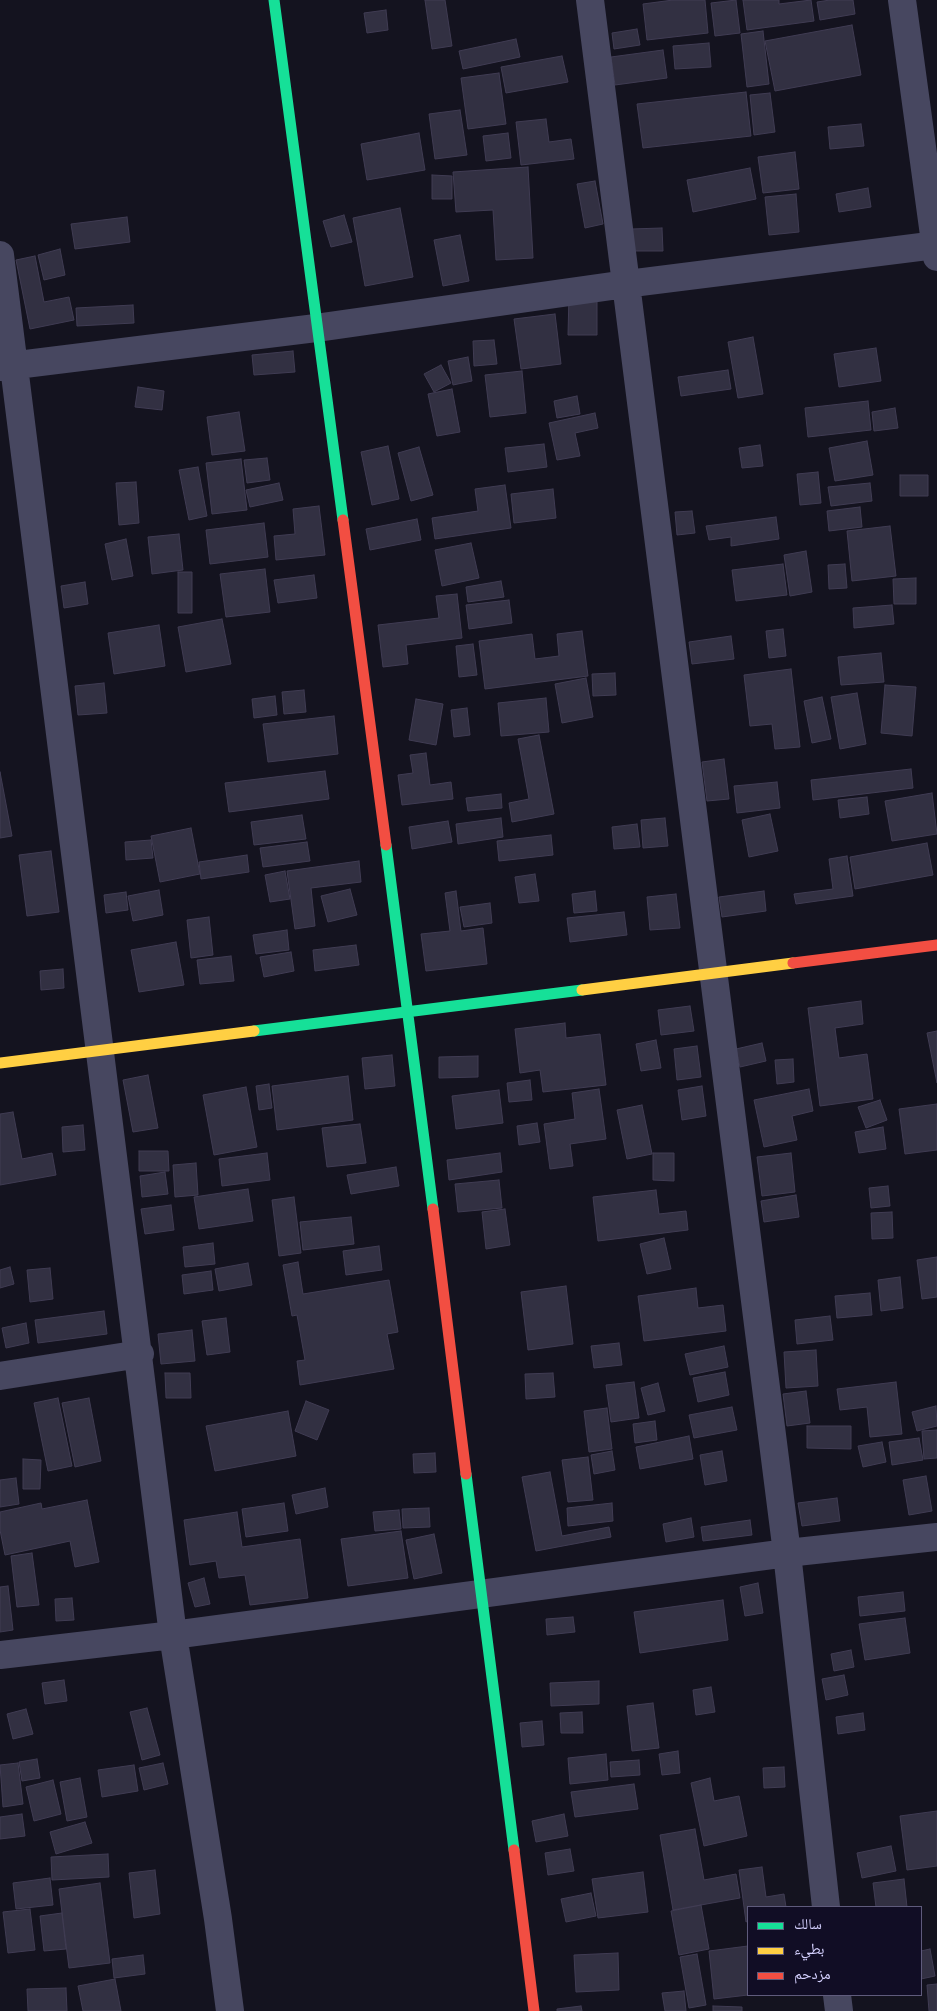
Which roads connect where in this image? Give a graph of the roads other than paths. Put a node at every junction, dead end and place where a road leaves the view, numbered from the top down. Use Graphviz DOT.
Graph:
graph roads {
  1 [pos="274,0"];
  2 [pos="590,0"];
  3 [pos="902,0"];
  4 [pos="936,249"];
  5 [pos="0,255"];
  6 [pos="626,284"];
  7 [pos="316,328"];
  8 [pos="7,366"];
  9 [pos="937,945"];
  10 [pos="712,974"];
  11 [pos="408,1013"];
  12 [pos="101,1050"];
  13 [pos="0,1063"];
  14 [pos="140,1354"];
  15 [pos="0,1376"];
  16 [pos="937,1537"];
  17 [pos="787,1553"];
  18 [pos="480,1593"];
  19 [pos="173,1635"];
  20 [pos="0,1656"];
  21 [pos="826,1906"];
  22 [pos="837,1996"];
  23 [pos="230,2011"];
  24 [pos="534,2011"];
  25 [pos="839,2011"];
  1 -- 7 [label="street"];
  2 -- 6 [label="street"];
  3 -- 4 [label="street"];
  4 -- 6 [label="street"];
  5 -- 8 [label="street"];
  6 -- 7 [label="street"];
  6 -- 10 [label="street"];
  7 -- 8 [label="street"];
  7 -- 11 [label="street"];
  8 -- 12 [label="street"];
  9 -- 10 [label="street"];
  10 -- 11 [label="street"];
  10 -- 17 [label="street"];
  11 -- 12 [label="street"];
  11 -- 18 [label="street"];
  12 -- 13 [label="street"];
  12 -- 14 [label="street"];
  14 -- 15 [label="street"];
  14 -- 19 [label="street"];
  16 -- 17 [label="street"];
  17 -- 18 [label="street"];
  17 -- 21 [label="street"];
  18 -- 19 [label="street"];
  18 -- 24 [label="street"];
  19 -- 20 [label="street"];
  19 -- 23 [label="street"];
  22 -- 25 [label="street"];
}
